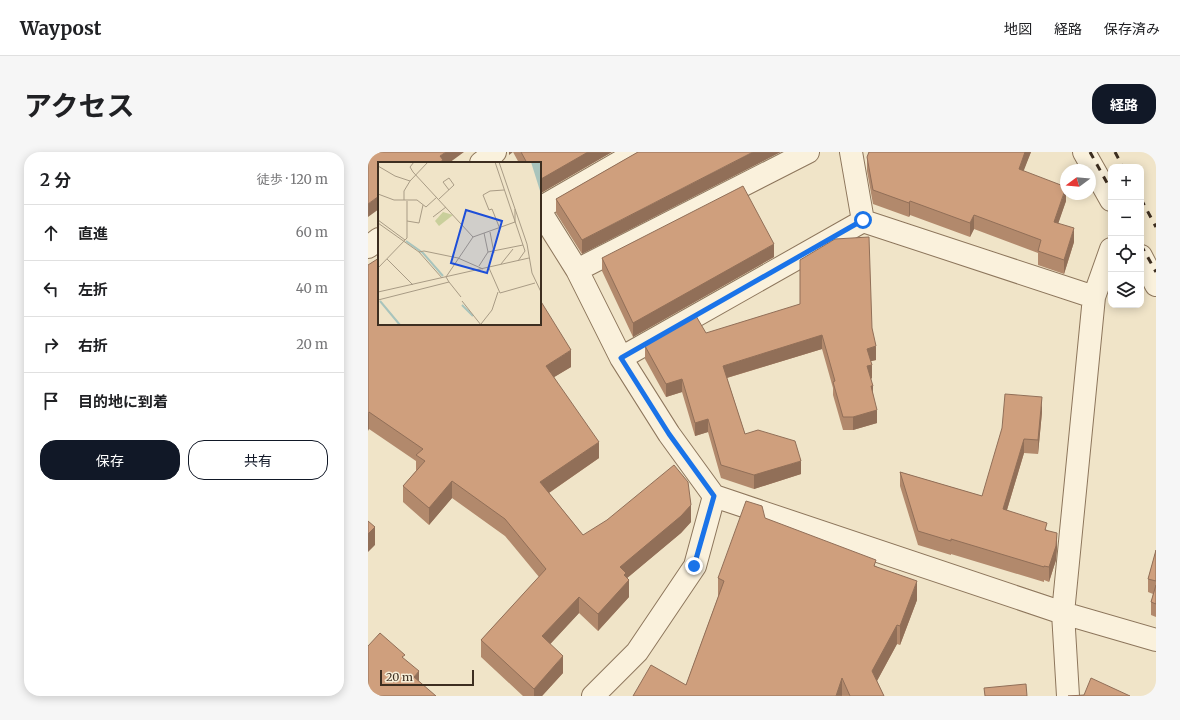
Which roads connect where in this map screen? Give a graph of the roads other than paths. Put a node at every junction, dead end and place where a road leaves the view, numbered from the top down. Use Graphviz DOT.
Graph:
graph roads {
  1 [pos="497,152"];
  2 [pos="808,152"];
  3 [pos="851,152"];
  4 [pos="1084,152"];
  5 [pos="632,155"];
  6 [pos="482,162"];
  7 [pos="505,162"];
  8 [pos="1108,195"];
  9 [pos="541,207"];
  10 [pos="541,213"];
  11 [pos="863,220"];
  12 [pos="378,240"];
  13 [pos="368,247"];
  14 [pos="1108,257"];
  15 [pos="1144,262"];
  16 [pos="577,270"];
  17 [pos="1156,285"];
  18 [pos="1094,297"];
  19 [pos="621,358"];
  20 [pos="714,496"];
  21 [pos="1063,613"];
  22 [pos="1156,640"];
  23 [pos="592,696"];
  24 [pos="1068,696"];
  1 -- 6 [label="street"];
  1 -- 7 [label="street"];
  2 -- 16 [label="street"];
  3 -- 11 [label="street"];
  4 -- 8 [label="street"];
  5 -- 9 [label="street"];
  10 -- 16 [label="street"];
  11 -- 18 [label="street"];
  11 -- 19 [label="street"];
  12 -- 13 [label="street"];
  14 -- 18 [label="street"];
  15 -- 17 [label="street"];
  16 -- 19 [label="street"];
  18 -- 21 [label="street"];
  19 -- 20 [label="street"];
  20 -- 21 [label="street"];
  20 -- 23 [label="street"];
  21 -- 22 [label="street"];
  21 -- 24 [label="street"];
}
